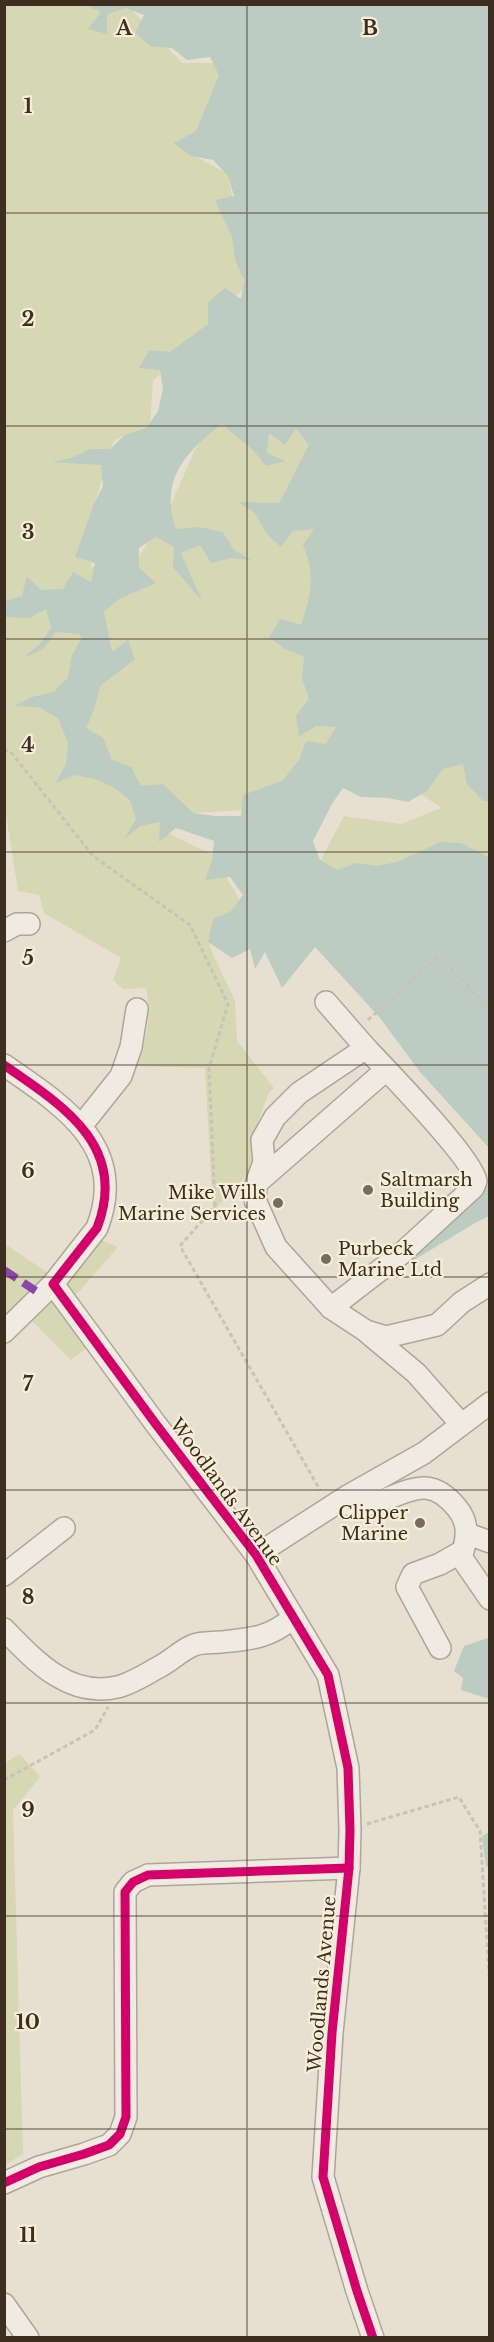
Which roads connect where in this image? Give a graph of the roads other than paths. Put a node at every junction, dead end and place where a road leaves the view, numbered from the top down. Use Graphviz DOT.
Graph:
graph roads {
  1 [pos="29,924"];
  2 [pos="4,931"];
  3 [pos="326,1002"];
  4 [pos="137,1009"];
  5 [pos="366,1048"];
  6 [pos="4,1065"];
  7 [pos="386,1070"];
  8 [pos="82,1125"];
  9 [pos="256,1184"];
  10 [pos="53,1284"];
  11 [pos="489,1284"];
  12 [pos="331,1308"];
  13 [pos="366,1331"];
  14 [pos="4,1332"];
  15 [pos="489,1403"];
  16 [pos="461,1424"];
  17 [pos="334,1505"];
  18 [pos="64,1528"];
  19 [pos="468,1534"];
  20 [pos="489,1542"];
  21 [pos="459,1554"];
  22 [pos="256,1555"];
  23 [pos="4,1575"];
  24 [pos="489,1599"];
  25 [pos="293,1618"];
  26 [pos="9,1642"];
  27 [pos="440,1648"];
  28 [pos="350,1868"];
  29 [pos="4,2183"];
  30 [pos="4,2304"];
  31 [pos="28,2337"];
  32 [pos="372,2337"];
  1 -- 2 [label="street"];
  3 -- 5 [label="street"];
  4 -- 8 [label="street"];
  5 -- 7 [label="street"];
  5 -- 9 [label="street"];
  6 -- 8 [label="street"];
  7 -- 9 [label="street"];
  7 -- 12 [label="street"];
  8 -- 10 [label="street"];
  9 -- 12 [label="street"];
  10 -- 14 [label="street"];
  10 -- 22 [label="street, Woodlands Avenue"];
  11 -- 13 [label="street"];
  12 -- 13 [label="street"];
  13 -- 16 [label="street"];
  15 -- 16 [label="street"];
  16 -- 17 [label="street"];
  17 -- 19 [label="street"];
  17 -- 22 [label="street"];
  18 -- 23 [label="street"];
  19 -- 20 [label="street"];
  19 -- 21 [label="street"];
  21 -- 24 [label="street"];
  21 -- 27 [label="street"];
  22 -- 25 [label="street, Woodlands Avenue"];
  25 -- 26 [label="street"];
  25 -- 28 [label="street, Woodlands Avenue"];
  28 -- 29 [label="street"];
  28 -- 32 [label="street, Woodlands Avenue"];
  30 -- 31 [label="street"];
}
